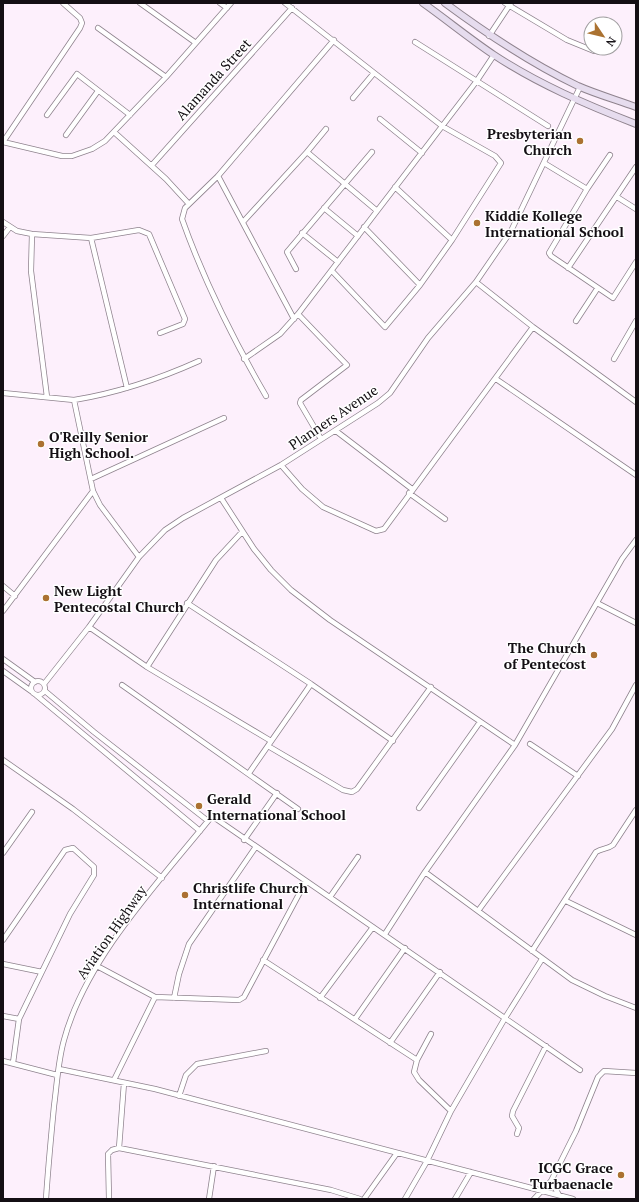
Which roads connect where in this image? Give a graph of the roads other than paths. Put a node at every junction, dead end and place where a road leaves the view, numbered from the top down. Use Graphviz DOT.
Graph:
graph roads {
  1 [pos="63,3"];
  2 [pos="140,3"];
  3 [pos="220,3"];
  4 [pos="231,3"];
  5 [pos="285,3"];
  6 [pos="423,3"];
  7 [pos="445,3"];
  8 [pos="508,4"];
  9 [pos="227,8"];
  10 [pos="292,8"];
  11 [pos="98,28"];
  12 [pos="489,36"];
  13 [pos="334,40"];
  14 [pos="416,42"];
  15 [pos="196,43"];
  16 [pos="583,47"];
  17 [pos="494,55"];
  18 [pos="374,74"];
  19 [pos="166,78"];
  20 [pos="476,82"];
  21 [pos="580,86"];
  22 [pos="98,90"];
  23 [pos="353,98"];
  24 [pos="574,99"];
  25 [pos="636,107"];
  26 [pos="47,115"];
  27 [pos="130,115"];
  28 [pos="380,119"];
  29 [pos="636,124"];
  30 [pos="442,126"];
  31 [pos="548,126"];
  32 [pos="326,129"];
  33 [pos="114,132"];
  34 [pos="66,135"];
  35 [pos="3,142"];
  36 [pos="308,152"];
  37 [pos="372,152"];
  38 [pos="422,153"];
  39 [pos="610,155"];
  40 [pos="544,163"];
  41 [pos="152,165"];
  42 [pos="636,167"];
  43 [pos="218,176"];
  44 [pos="346,183"];
  45 [pos="395,187"];
  46 [pos="586,189"];
  47 [pos="617,197"];
  48 [pos="189,204"];
  49 [pos="324,208"];
  50 [pos="636,208"];
  51 [pos="376,210"];
  52 [pos="3,222"];
  53 [pos="243,222"];
  54 [pos="10,227"];
  55 [pos="364,227"];
  56 [pos="302,232"];
  57 [pos="32,234"];
  58 [pos="3,236"];
  59 [pos="358,236"];
  60 [pos="91,238"];
  61 [pos="452,240"];
  62 [pos="338,262"];
  63 [pos="636,262"];
  64 [pos="568,268"];
  65 [pos="296,269"];
  66 [pos="332,271"];
  67 [pos="476,282"];
  68 [pos="420,285"];
  69 [pos="597,289"];
  70 [pos="298,314"];
  71 [pos="294,319"];
  72 [pos="576,321"];
  73 [pos="636,321"];
  74 [pos="533,327"];
  75 [pos="160,333"];
  76 [pos="244,358"];
  77 [pos="614,358"];
  78 [pos="199,361"];
  79 [pos="496,379"];
  80 [pos="127,388"];
  81 [pos="3,393"];
  82 [pos="266,396"];
  83 [pos="47,397"];
  84 [pos="74,400"];
  85 [pos="636,402"];
  86 [pos="224,418"];
  87 [pos="336,431"];
  88 [pos="321,440"];
  89 [pos="281,466"];
  90 [pos="636,475"];
  91 [pos="91,479"];
  92 [pos="93,491"];
  93 [pos="411,491"];
  94 [pos="221,498"];
  95 [pos="445,519"];
  96 [pos="242,532"];
  97 [pos="636,540"];
  98 [pos="139,556"];
  99 [pos="3,586"];
  100 [pos="15,596"];
  101 [pos="187,603"];
  102 [pos="597,603"];
  103 [pos="3,611"];
  104 [pos="636,623"];
  105 [pos="89,627"];
  106 [pos="3,658"];
  107 [pos="148,667"];
  108 [pos="3,671"];
  109 [pos="35,682"];
  110 [pos="44,684"];
  111 [pos="311,684"];
  112 [pos="122,685"];
  113 [pos="636,685"];
  114 [pos="431,687"];
  115 [pos="45,690"];
  116 [pos="31,691"];
  117 [pos="36,696"];
  118 [pos="480,722"];
  119 [pos="271,741"];
  120 [pos="393,741"];
  121 [pos="530,744"];
  122 [pos="515,745"];
  123 [pos="268,746"];
  124 [pos="3,760"];
  125 [pos="249,773"];
  126 [pos="578,776"];
  127 [pos="277,793"];
  128 [pos="419,808"];
  129 [pos="298,809"];
  130 [pos="636,810"];
  131 [pos="32,812"];
  132 [pos="210,818"];
  133 [pos="200,831"];
  134 [pos="244,840"];
  135 [pos="256,848"];
  136 [pos="3,853"];
  137 [pos="358,857"];
  138 [pos="425,872"];
  139 [pos="162,878"];
  140 [pos="306,881"];
  141 [pos="330,897"];
  142 [pos="566,901"];
  143 [pos="478,911"];
  144 [pos="373,927"];
  145 [pos="384,934"];
  146 [pos="636,935"];
  147 [pos="3,940"];
  148 [pos="405,948"];
  149 [pos="532,951"];
  150 [pos="542,959"];
  151 [pos="263,960"];
  152 [pos="3,964"];
  153 [pos="97,966"];
  154 [pos="42,972"];
  155 [pos="440,972"];
  156 [pos="155,997"];
  157 [pos="174,998"];
  158 [pos="320,998"];
  159 [pos="636,1008"];
  160 [pos="3,1016"];
  161 [pos="506,1018"];
  162 [pos="19,1019"];
  163 [pos="354,1019"];
  164 [pos="431,1034"];
  165 [pos="390,1043"];
  166 [pos="546,1046"];
  167 [pos="266,1051"];
  168 [pos="417,1060"];
  169 [pos="3,1061"];
  170 [pos="12,1063"];
  171 [pos="580,1070"];
  172 [pos="58,1072"];
  173 [pos="636,1073"];
  174 [pos="114,1080"];
  175 [pos="124,1083"];
  176 [pos="179,1096"];
  177 [pos="451,1111"];
  178 [pos="517,1134"];
  179 [pos="119,1148"];
  180 [pos="397,1154"];
  181 [pos="427,1161"];
  182 [pos="214,1166"];
  183 [pos="471,1172"];
  184 [pos="551,1181"];
  185 [pos="540,1191"];
  186 [pos="559,1195"];
  187 [pos="46,1199"];
  188 [pos="109,1199"];
  189 [pos="209,1199"];
  190 [pos="360,1199"];
  191 [pos="364,1199"];
  192 [pos="404,1199"];
  193 [pos="455,1199"];
  194 [pos="534,1199"];
  195 [pos="573,1199"];
  1 -- 35 [label="street"];
  2 -- 15 [label="street"];
  3 -- 9 [label="street"];
  4 -- 9 [label="street"];
  5 -- 10 [label="street"];
  6 -- 17 [label="main road"];
  7 -- 12 [label="main road"];
  8 -- 12 [label="street"];
  8 -- 16 [label="street"];
  9 -- 15 [label="street"];
  10 -- 13 [label="street"];
  10 -- 41 [label="street, Alamanda Street"];
  11 -- 19 [label="street"];
  12 -- 21 [label="main road"];
  13 -- 18 [label="street"];
  13 -- 43 [label="street"];
  14 -- 20 [label="street"];
  15 -- 19 [label="street"];
  17 -- 20 [label="street"];
  17 -- 24 [label="main road"];
  18 -- 23 [label="street"];
  18 -- 30 [label="street"];
  19 -- 27 [label="street"];
  20 -- 30 [label="street"];
  20 -- 31 [label="street"];
  21 -- 24 [label="street, Planners Avenue"];
  21 -- 25 [label="main road"];
  22 -- 26 [label="street"];
  22 -- 27 [label="street"];
  22 -- 34 [label="street"];
  24 -- 29 [label="main road"];
  24 -- 40 [label="street, Planners Avenue"];
  27 -- 33 [label="street"];
  28 -- 38 [label="street"];
  30 -- 38 [label="street"];
  30 -- 61 [label="street"];
  32 -- 36 [label="street"];
  33 -- 35 [label="street"];
  33 -- 41 [label="street"];
  36 -- 44 [label="street"];
  36 -- 53 [label="street"];
  37 -- 44 [label="street"];
  38 -- 45 [label="street"];
  39 -- 46 [label="street"];
  40 -- 46 [label="street"];
  40 -- 67 [label="street, Planners Avenue"];
  41 -- 48 [label="street"];
  42 -- 47 [label="street"];
  43 -- 48 [label="street"];
  43 -- 53 [label="street"];
  44 -- 49 [label="street"];
  44 -- 51 [label="street"];
  45 -- 51 [label="street"];
  45 -- 61 [label="street"];
  46 -- 64 [label="street"];
  47 -- 50 [label="street"];
  47 -- 64 [label="street"];
  48 -- 76 [label="street"];
  49 -- 56 [label="street"];
  49 -- 59 [label="street"];
  51 -- 55 [label="street"];
  52 -- 54 [label="street"];
  53 -- 71 [label="street"];
  54 -- 57 [label="street"];
  54 -- 58 [label="street"];
  55 -- 59 [label="street"];
  55 -- 68 [label="street"];
  56 -- 62 [label="street"];
  56 -- 65 [label="street"];
  57 -- 60 [label="street"];
  57 -- 83 [label="street"];
  59 -- 62 [label="street"];
  60 -- 75 [label="street"];
  60 -- 80 [label="street"];
  61 -- 68 [label="street"];
  62 -- 66 [label="street"];
  63 -- 69 [label="street"];
  64 -- 69 [label="street"];
  66 -- 68 [label="street"];
  66 -- 70 [label="street"];
  67 -- 74 [label="street"];
  67 -- 87 [label="street, Planners Avenue"];
  69 -- 72 [label="street"];
  70 -- 71 [label="street"];
  70 -- 88 [label="street"];
  71 -- 76 [label="street"];
  73 -- 77 [label="street"];
  74 -- 79 [label="street"];
  74 -- 85 [label="street"];
  76 -- 82 [label="street"];
  78 -- 80 [label="street"];
  79 -- 90 [label="street"];
  79 -- 93 [label="street"];
  80 -- 84 [label="street"];
  81 -- 83 [label="street"];
  83 -- 84 [label="street"];
  84 -- 91 [label="street"];
  86 -- 91 [label="street"];
  87 -- 88 [label="street, Planners Avenue"];
  87 -- 93 [label="street"];
  88 -- 89 [label="street, Planners Avenue"];
  89 -- 93 [label="street"];
  89 -- 94 [label="street, Planners Avenue"];
  91 -- 92 [label="street"];
  92 -- 98 [label="street"];
  92 -- 100 [label="street"];
  93 -- 95 [label="street"];
  94 -- 96 [label="street"];
  94 -- 98 [label="street, Planners Avenue"];
  96 -- 101 [label="street"];
  96 -- 114 [label="street"];
  97 -- 102 [label="street"];
  98 -- 105 [label="street, Planners Avenue"];
  99 -- 100 [label="street"];
  100 -- 103 [label="street"];
  101 -- 107 [label="street"];
  101 -- 111 [label="street"];
  102 -- 104 [label="street"];
  102 -- 122 [label="street"];
  105 -- 107 [label="street"];
  105 -- 110 [label="street, Planners Avenue"];
  106 -- 109 [label="street"];
  107 -- 119 [label="street"];
  108 -- 116 [label="street"];
  109 -- 110 [label="street"];
  109 -- 116 [label="street"];
  110 -- 115 [label="street"];
  111 -- 119 [label="street"];
  111 -- 120 [label="street"];
  112 -- 125 [label="street"];
  113 -- 126 [label="street"];
  114 -- 118 [label="street"];
  114 -- 120 [label="street"];
  115 -- 117 [label="street"];
  115 -- 132 [label="street"];
  116 -- 117 [label="street"];
  117 -- 133 [label="street"];
  118 -- 122 [label="street"];
  118 -- 128 [label="street"];
  119 -- 123 [label="street"];
  120 -- 123 [label="street"];
  121 -- 126 [label="street"];
  122 -- 138 [label="street"];
  123 -- 125 [label="street"];
  124 -- 139 [label="street"];
  125 -- 127 [label="street"];
  126 -- 143 [label="street"];
  127 -- 129 [label="street"];
  127 -- 134 [label="street"];
  130 -- 142 [label="street"];
  131 -- 136 [label="street"];
  132 -- 133 [label="street, Aviation Highway"];
  132 -- 134 [label="street"];
  133 -- 139 [label="street, Aviation Highway"];
  134 -- 135 [label="street"];
  135 -- 140 [label="street"];
  135 -- 157 [label="street"];
  137 -- 141 [label="street"];
  138 -- 143 [label="street"];
  138 -- 145 [label="street"];
  139 -- 153 [label="street, Aviation Highway"];
  140 -- 141 [label="street"];
  140 -- 151 [label="street"];
  141 -- 144 [label="street"];
  142 -- 146 [label="street"];
  142 -- 149 [label="street"];
  143 -- 149 [label="street"];
  144 -- 145 [label="street"];
  144 -- 158 [label="street"];
  145 -- 148 [label="street"];
  147 -- 154 [label="street"];
  148 -- 155 [label="street"];
  148 -- 163 [label="street"];
  149 -- 150 [label="street"];
  150 -- 159 [label="street"];
  150 -- 161 [label="street"];
  151 -- 157 [label="street"];
  151 -- 158 [label="street"];
  152 -- 154 [label="street"];
  153 -- 156 [label="street"];
  153 -- 172 [label="street, Aviation Highway"];
  154 -- 162 [label="street"];
  155 -- 161 [label="street"];
  155 -- 165 [label="street"];
  156 -- 157 [label="street"];
  156 -- 174 [label="street"];
  158 -- 163 [label="street"];
  160 -- 162 [label="street"];
  161 -- 166 [label="street"];
  161 -- 177 [label="street"];
  162 -- 170 [label="street"];
  163 -- 165 [label="street"];
  164 -- 168 [label="street"];
  165 -- 168 [label="street"];
  166 -- 171 [label="street"];
  166 -- 178 [label="street"];
  167 -- 176 [label="street"];
  168 -- 177 [label="street"];
  169 -- 170 [label="street"];
  170 -- 172 [label="street"];
  172 -- 174 [label="street"];
  172 -- 187 [label="street, Aviation Highway"];
  173 -- 184 [label="street"];
  174 -- 175 [label="street"];
  175 -- 176 [label="street"];
  175 -- 179 [label="street"];
  176 -- 180 [label="street"];
  177 -- 181 [label="street"];
  179 -- 182 [label="street"];
  179 -- 188 [label="street"];
  180 -- 181 [label="street"];
  180 -- 191 [label="street"];
  181 -- 183 [label="street"];
  181 -- 192 [label="street"];
  182 -- 189 [label="street"];
  182 -- 190 [label="street"];
  183 -- 185 [label="street"];
  183 -- 193 [label="street"];
  184 -- 185 [label="street"];
  184 -- 186 [label="street"];
  185 -- 186 [label="street"];
  185 -- 194 [label="street"];
  186 -- 195 [label="street"];
}
